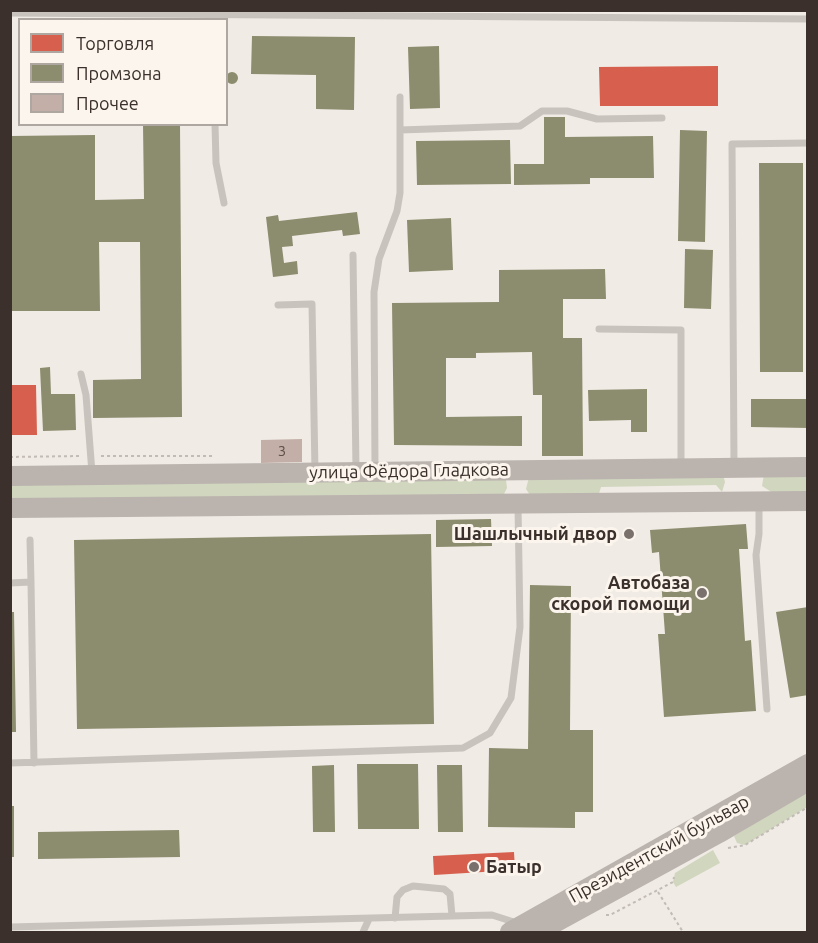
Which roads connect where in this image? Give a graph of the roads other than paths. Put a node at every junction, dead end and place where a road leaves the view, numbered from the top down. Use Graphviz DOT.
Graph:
graph roads {
  1 [pos="191,12"];
  2 [pos="10,13"];
  3 [pos="246,13"];
  4 [pos="585,14"];
  5 [pos="211,17"];
  6 [pos="807,20"];
  7 [pos="400,97"];
  8 [pos="662,118"];
  9 [pos="215,126"];
  10 [pos="400,130"];
  11 [pos="807,143"];
  12 [pos="224,203"];
  13 [pos="352,255"];
  14 [pos="278,305"];
  15 [pos="599,328"];
  16 [pos="81,374"];
  17 [pos="740,467"];
  18 [pos="807,467"];
  19 [pos="681,468"];
  20 [pos="517,470"];
  21 [pos="315,472"];
  22 [pos="366,472"];
  23 [pos="92,475"];
  24 [pos="10,476"];
  25 [pos="807,501"];
  26 [pos="753,502"];
  27 [pos="518,504"];
  28 [pos="10,508"];
  29 [pos="30,540"];
  30 [pos="31,582"];
  31 [pos="10,583"];
  32 [pos="767,709"];
  33 [pos="10,763"];
  34 [pos="34,763"];
  35 [pos="807,764"];
  36 [pos="807,781"];
  37 [pos="452,916"];
  38 [pos="395,918"];
  39 [pos="369,919"];
  40 [pos="189,924"];
  41 [pos="10,927"];
  42 [pos="156,928"];
  43 [pos="525,931"];
  44 [pos="191,933"];
  45 [pos="363,933"];
  1 -- 2 [label="lane"];
  1 -- 5 [label="lane"];
  3 -- 4 [label="lane"];
  3 -- 5 [label="lane"];
  4 -- 6 [label="lane"];
  7 -- 10 [label="lane"];
  8 -- 10 [label="lane"];
  9 -- 12 [label="lane"];
  10 -- 22 [label="lane"];
  11 -- 17 [label="lane"];
  13 -- 22 [label="lane"];
  14 -- 21 [label="lane"];
  15 -- 19 [label="lane"];
  16 -- 23 [label="lane"];
  17 -- 18 [label="main road, улица Фёдора Гладкова"];
  17 -- 19 [label="main road, улица Фёдора Гладкова"];
  17 -- 26 [label="main road"];
  19 -- 20 [label="main road, улица Фёдора Гладкова"];
  20 -- 22 [label="main road, улица Фёдора Гладкова"];
  20 -- 27 [label="main road"];
  21 -- 22 [label="main road, улица Фёдора Гладкова"];
  21 -- 23 [label="main road, улица Фёдора Гладкова"];
  23 -- 24 [label="main road, улица Фёдора Гладкова"];
  25 -- 26 [label="main road, улица Фёдора Гладкова"];
  26 -- 27 [label="main road, улица Фёдора Гладкова"];
  26 -- 32 [label="lane"];
  27 -- 28 [label="main road, улица Фёдора Гладкова"];
  27 -- 34 [label="lane"];
  29 -- 30 [label="lane"];
  30 -- 31 [label="lane"];
  30 -- 34 [label="lane"];
  33 -- 34 [label="lane"];
  35 -- 43 [label="main road, Президентский бульвар"];
  36 -- 43 [label="main road, Президентский бульвар"];
  37 -- 38 [label="lane"];
  37 -- 38 [label="lane"];
  37 -- 43 [label="lane"];
  38 -- 39 [label="lane"];
  39 -- 40 [label="lane"];
  39 -- 45 [label="lane"];
  40 -- 42 [label="lane"];
  40 -- 44 [label="lane"];
  41 -- 42 [label="lane"];
}
